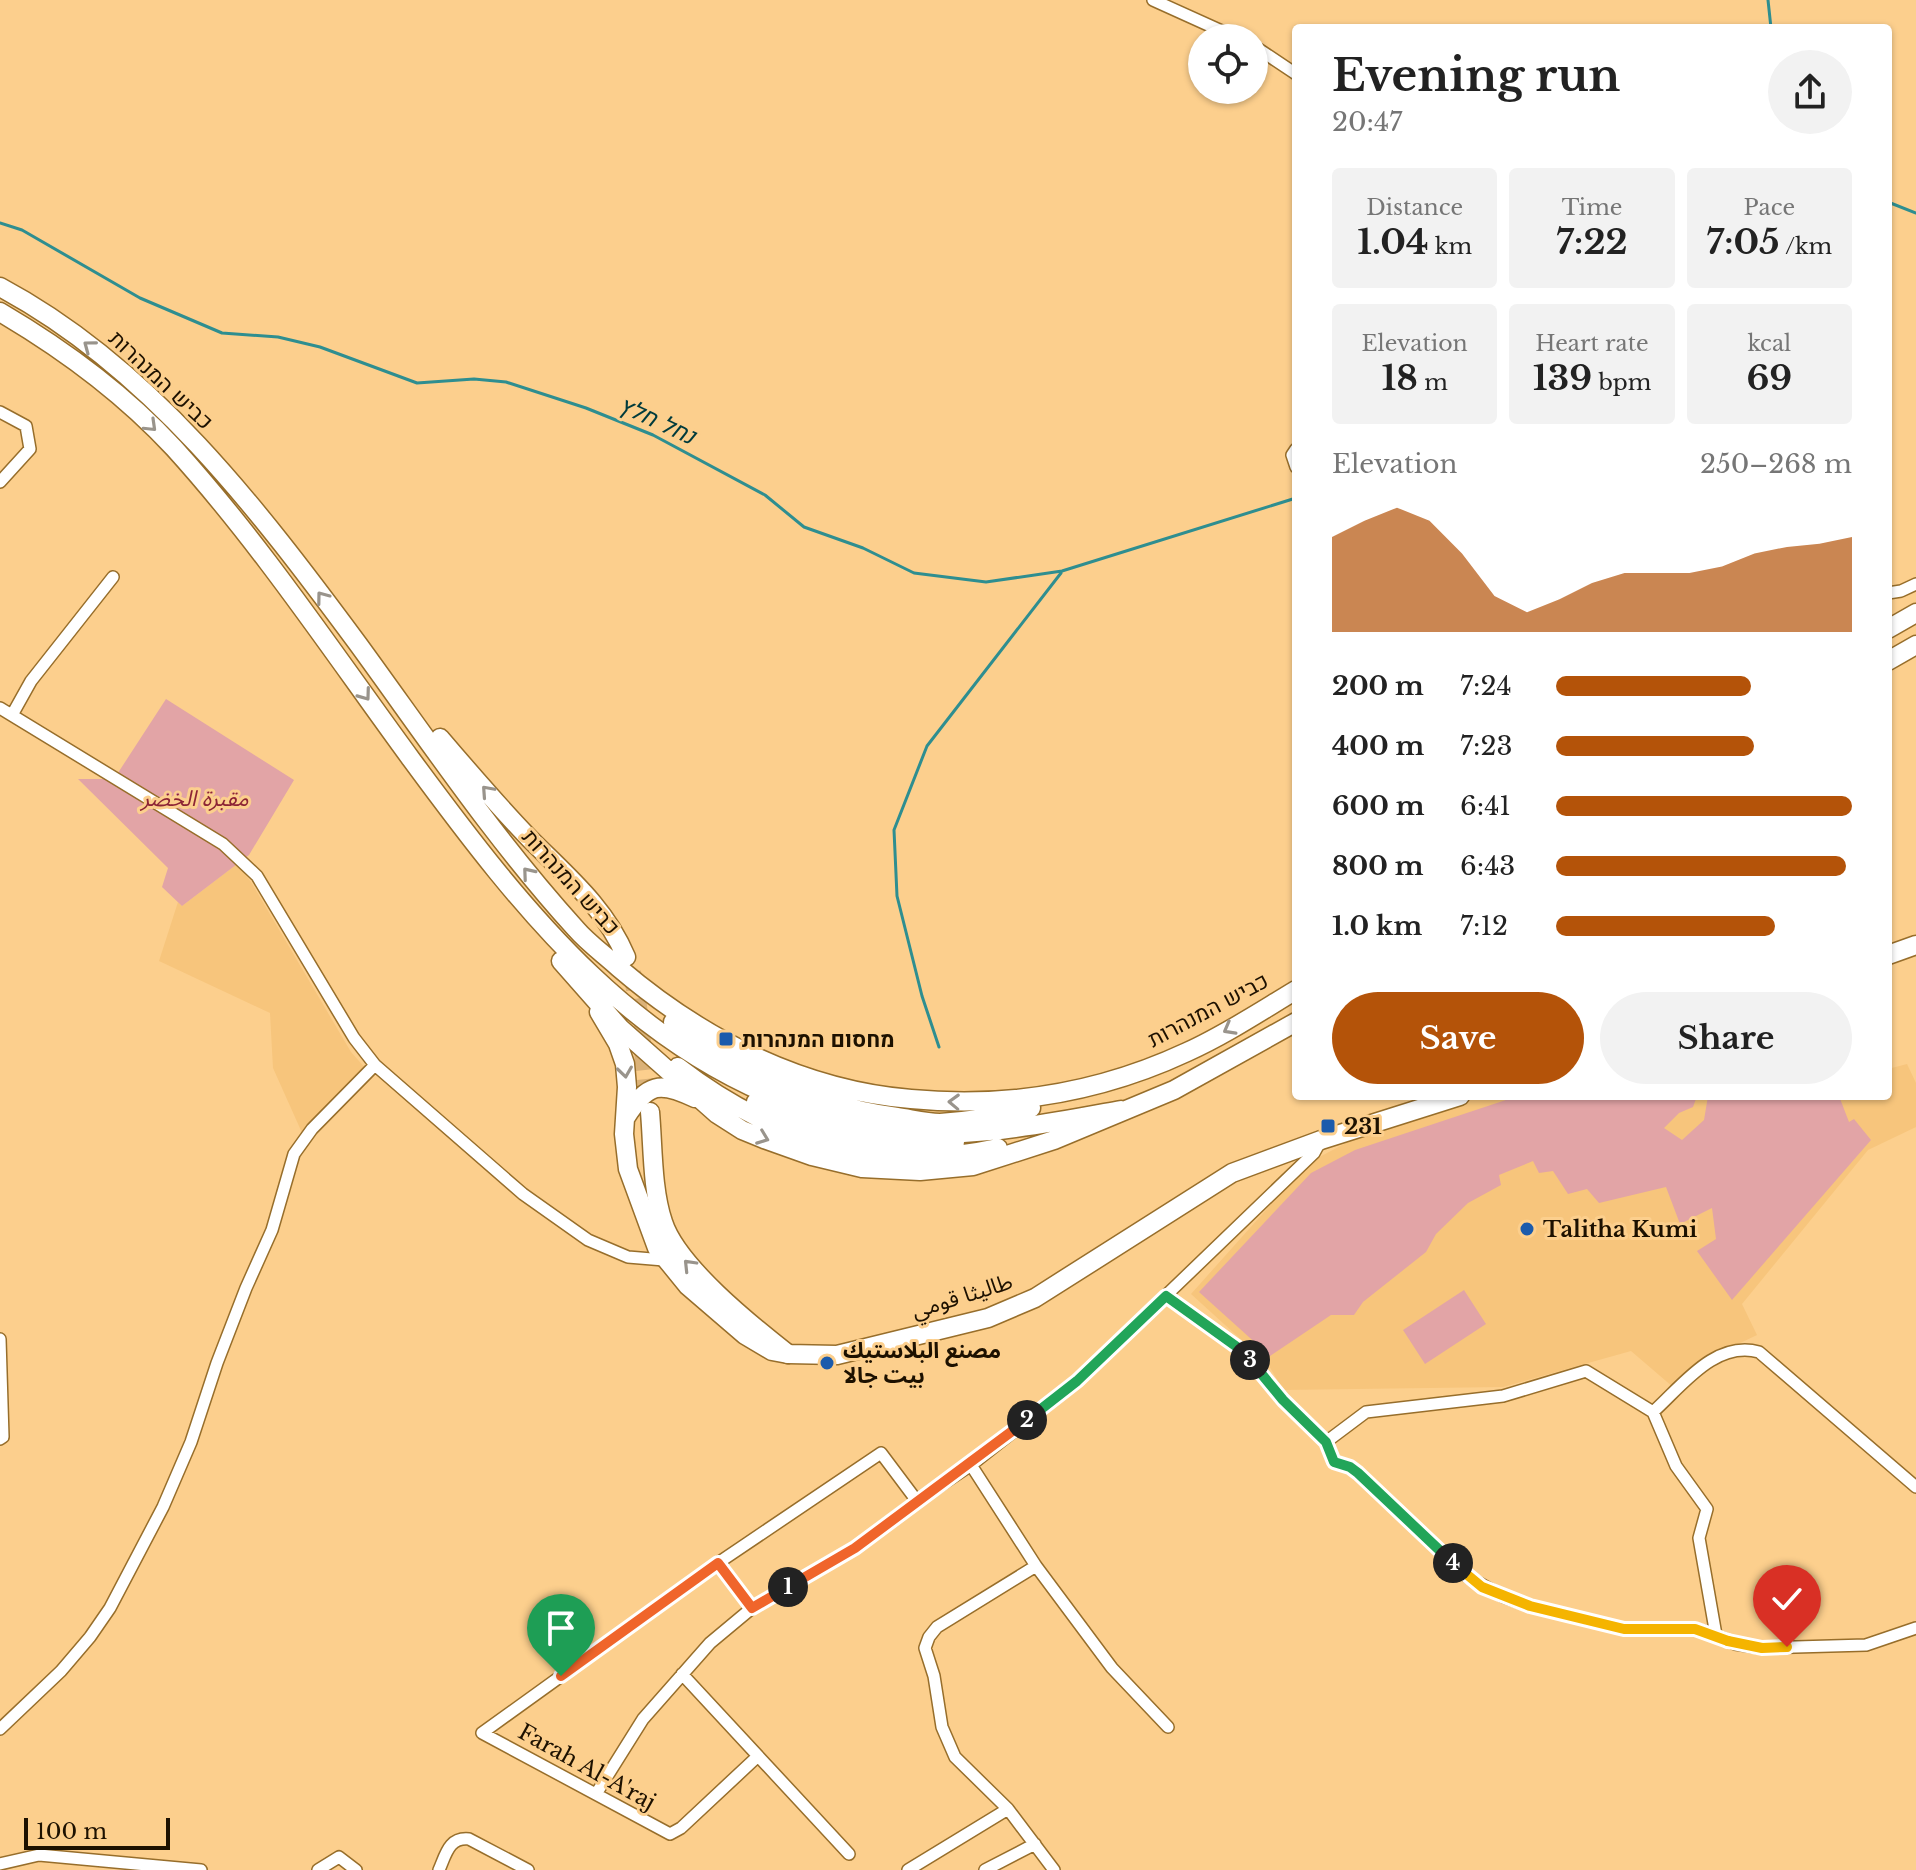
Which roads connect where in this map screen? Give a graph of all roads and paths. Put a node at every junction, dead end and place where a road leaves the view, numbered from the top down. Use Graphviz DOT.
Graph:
graph roads {
  1 [pos="1153,0"];
  2 [pos="1206,24"];
  3 [pos="1268,55"];
  4 [pos="1292,71"];
  5 [pos="0,287"];
  6 [pos="0,312"];
  7 [pos="0,412"];
  8 [pos="0,482"];
  9 [pos="113,577"];
  10 [pos="1916,584"];
  11 [pos="1892,592"];
  12 [pos="1916,613"];
  13 [pos="1892,627"];
  14 [pos="355,640"];
  15 [pos="1916,645"];
  16 [pos="1892,659"];
  17 [pos="0,708"];
  18 [pos="12,715"];
  19 [pos="517,896"];
  20 [pos="578,932"];
  21 [pos="1916,945"];
  22 [pos="553,950"];
  23 [pos="1892,954"];
  24 [pos="626,957"];
  25 [pos="1292,992"];
  26 [pos="1292,1024"];
  27 [pos="375,1065"];
  28 [pos="1136,1073"];
  29 [pos="880,1097"];
  30 [pos="696,1098"];
  31 [pos="1447,1100"];
  32 [pos="650,1112"];
  33 [pos="1115,1113"];
  34 [pos="626,1117"];
  35 [pos="1321,1140"];
  36 [pos="885,1142"];
  37 [pos="664,1260"];
  38 [pos="1166,1296"];
  39 [pos="0,1339"];
  40 [pos="788,1354"];
  41 [pos="1653,1412"];
  42 [pos="0,1439"];
  43 [pos="1326,1442"];
  44 [pos="971,1465"];
  45 [pos="1916,1487"];
  46 [pos="917,1501"];
  47 [pos="718,1563"];
  48 [pos="1036,1566"];
  49 [pos="752,1608"];
  50 [pos="1916,1628"];
  51 [pos="1716,1635"];
  52 [pos="682,1674"];
  53 [pos="1168,1727"];
  54 [pos="0,1729"];
  55 [pos="758,1756"];
  56 [pos="596,1794"];
  57 [pos="1008,1809"];
  58 [pos="1035,1844"];
  59 [pos="849,1854"];
  60 [pos="0,1864"];
  61 [pos="201,1870"];
  62 [pos="318,1870"];
  63 [pos="356,1870"];
  64 [pos="439,1870"];
  65 [pos="528,1870"];
  66 [pos="908,1870"];
  67 [pos="985,1870"];
  68 [pos="1054,1870"];
  1 -- 2 [label="street"];
  3 -- 4 [label="street"];
  14 -- 5 [label="main road, כביש המנהרות, one-way"];
  6 -- 19 [label="main road, כביש המנהרות, one-way"];
  7 -- 8 [label="street"];
  9 -- 18 [label="street"];
  10 -- 11 [label="street"];
  12 -- 13 [label="main road"];
  20 -- 14 [label="main road, כביש המנהרות, one-way"];
  24 -- 14 [label="main road, one-way"];
  15 -- 16 [label="main road"];
  17 -- 18 [label="street"];
  18 -- 27 [label="street"];
  19 -- 22 [label="main road"];
  19 -- 36 [label="main road"];
  20 -- 29 [label="main road, כביש המנהרות"];
  20 -- 36 [label="main road"];
  21 -- 23 [label="main road"];
  22 -- 30 [label="main road"];
  22 -- 34 [label="main road, طاليثا قومي, one-way"];
  22 -- 36 [label="main road"];
  25 -- 28 [label="main road, כביש המנהרות, one-way"];
  26 -- 33 [label="main road"];
  27 -- 37 [label="street"];
  27 -- 54 [label="street"];
  28 -- 29 [label="main road, כביש המנהרות, one-way"];
  28 -- 36 [label="main road"];
  29 -- 36 [label="main road"];
  30 -- 34 [label="main road"];
  30 -- 36 [label="main road, one-way"];
  31 -- 35 [label="main road, طاليثا قومي"];
  40 -- 32 [label="main road, one-way"];
  33 -- 36 [label="main road"];
  33 -- 36 [label="main road"];
  34 -- 37 [label="main road, طاليثا قومي"];
  35 -- 38 [label="street"];
  35 -- 40 [label="main road, طاليثا قومي"];
  37 -- 40 [label="main road, طاليثا قومي"];
  38 -- 43 [label="street"];
  38 -- 44 [label="street"];
  39 -- 42 [label="street"];
  41 -- 43 [label="street"];
  41 -- 45 [label="street"];
  41 -- 51 [label="street"];
  43 -- 51 [label="street"];
  44 -- 46 [label="street"];
  44 -- 48 [label="street"];
  46 -- 47 [label="street, Farah Al-A'raj"];
  46 -- 49 [label="street"];
  47 -- 49 [label="street"];
  47 -- 56 [label="street, Farah Al-A'raj"];
  48 -- 53 [label="street"];
  48 -- 57 [label="street"];
  49 -- 52 [label="street"];
  50 -- 51 [label="street"];
  52 -- 55 [label="street"];
  52 -- 56 [label="street"];
  55 -- 56 [label="street, Farah Al-A'raj"];
  55 -- 59 [label="street"];
  57 -- 58 [label="street"];
  57 -- 66 [label="street"];
  58 -- 67 [label="street"];
  58 -- 68 [label="street"];
  60 -- 61 [label="street"];
  62 -- 63 [label="street"];
  64 -- 65 [label="street"];
}
